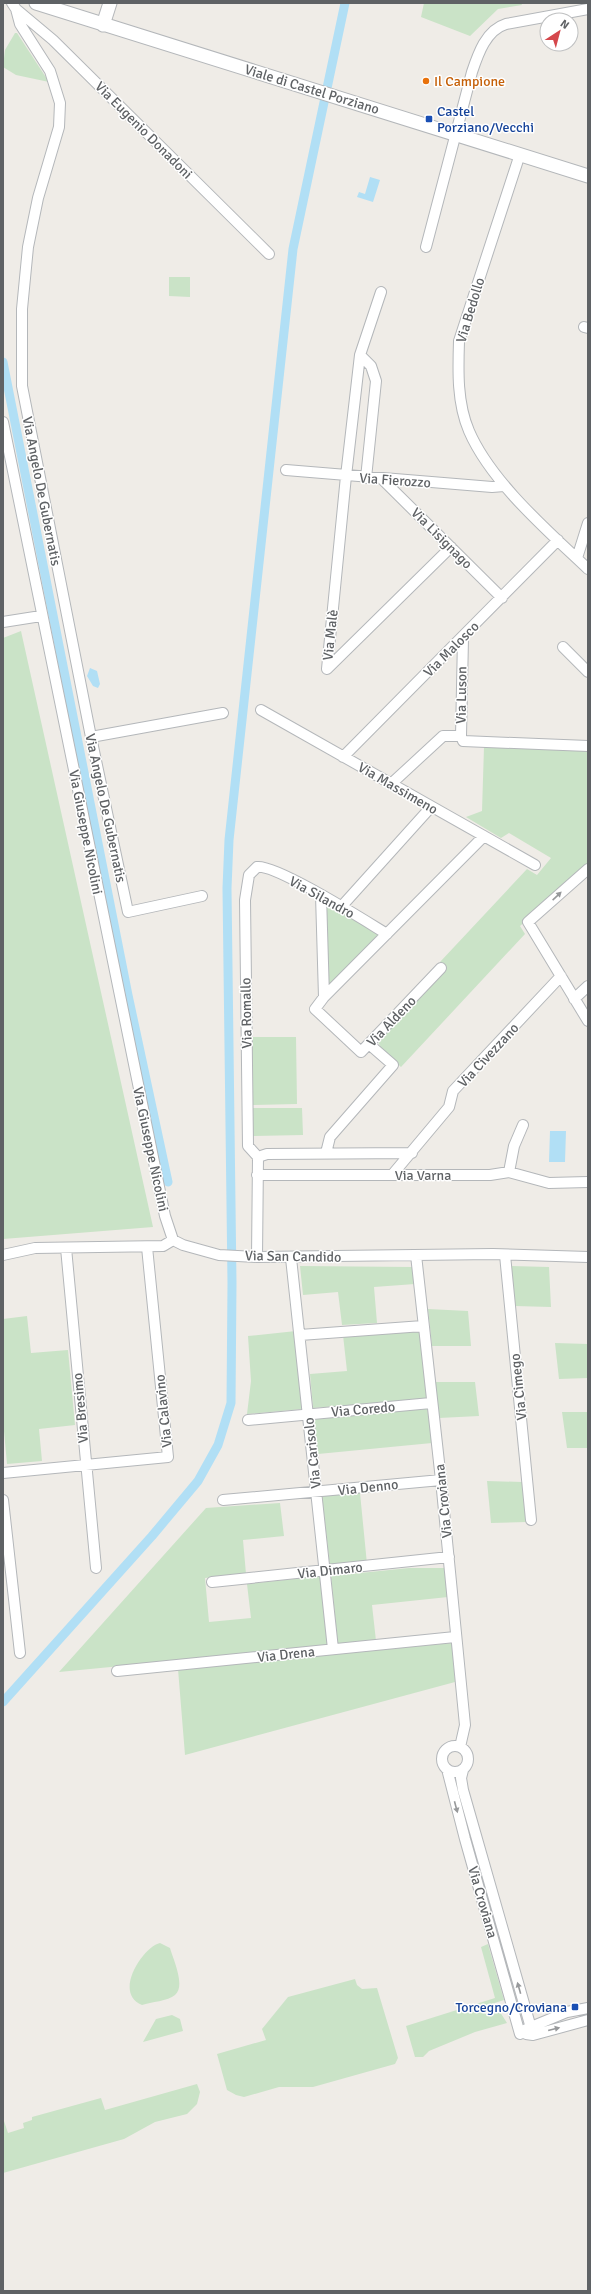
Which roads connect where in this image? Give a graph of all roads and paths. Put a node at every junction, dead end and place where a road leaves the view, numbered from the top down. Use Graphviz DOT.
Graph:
graph roads {
  1 [pos="36,3"];
  2 [pos="110,3"];
  3 [pos="14,6"];
  4 [pos="588,9"];
  5 [pos="103,25"];
  6 [pos="457,134"];
  7 [pos="520,154"];
  8 [pos="588,176"];
  9 [pos="426,247"];
  10 [pos="269,254"];
  11 [pos="381,292"];
  12 [pos="360,355"];
  13 [pos="3,422"];
  14 [pos="286,470"];
  15 [pos="346,476"];
  16 [pos="366,478"];
  17 [pos="382,479"];
  18 [pos="504,486"];
  19 [pos="588,523"];
  20 [pos="558,540"];
  21 [pos="451,547"];
  22 [pos="577,558"];
  23 [pos="588,569"];
  24 [pos="502,598"];
  25 [pos="41,616"];
  26 [pos="3,622"];
  27 [pos="463,638"];
  28 [pos="563,647"];
  29 [pos="588,672"];
  30 [pos="261,710"];
  31 [pos="223,713"];
  32 [pos="461,736"];
  33 [pos="90,737"];
  34 [pos="588,746"];
  35 [pos="343,757"];
  36 [pos="391,784"];
  37 [pos="431,807"];
  38 [pos="484,836"];
  39 [pos="535,865"];
  40 [pos="255,869"];
  41 [pos="588,869"];
  42 [pos="321,895"];
  43 [pos="202,896"];
  44 [pos="341,907"];
  45 [pos="387,934"];
  46 [pos="441,968"];
  47 [pos="561,976"];
  48 [pos="588,986"];
  49 [pos="324,997"];
  50 [pos="574,999"];
  51 [pos="588,1021"];
  52 [pos="370,1045"];
  53 [pos="523,1125"];
  54 [pos="412,1152"];
  55 [pos="326,1153"];
  56 [pos="258,1157"];
  57 [pos="509,1172"];
  58 [pos="256,1175"];
  59 [pos="392,1175"];
  60 [pos="588,1182"];
  61 [pos="173,1240"];
  62 [pos="147,1247"];
  63 [pos="66,1248"];
  64 [pos="3,1255"];
  65 [pos="505,1255"];
  66 [pos="416,1256"];
  67 [pos="257,1257"];
  68 [pos="588,1257"];
  69 [pos="291,1258"];
  70 [pos="423,1326"];
  71 [pos="300,1335"];
  72 [pos="431,1403"];
  73 [pos="308,1414"];
  74 [pos="248,1420"];
  75 [pos="85,1465"];
  76 [pos="3,1473"];
  77 [pos="441,1480"];
  78 [pos="316,1492"];
  79 [pos="3,1500"];
  80 [pos="223,1500"];
  81 [pos="531,1520"];
  82 [pos="449,1557"];
  83 [pos="96,1568"];
  84 [pos="325,1570"];
  85 [pos="212,1582"];
  86 [pos="455,1637"];
  87 [pos="333,1649"];
  88 [pos="20,1653"];
  89 [pos="117,1671"];
  90 [pos="460,1747"];
  91 [pos="447,1769"];
  92 [pos="463,1770"];
  93 [pos="477,1837"];
  94 [pos="465,1839"];
  95 [pos="494,1899"];
  96 [pos="483,1902"];
  97 [pos="512,1963"];
  98 [pos="501,1967"];
  99 [pos="587,2009"];
  100 [pos="588,2020"];
  101 [pos="531,2030"];
  1 -- 5 [label="street, Viale di Castel Porziano"];
  2 -- 5 [label="street"];
  3 -- 10 [label="street, Via Eugenio Donadoni"];
  3 -- 33 [label="street, Via Angelo De Gubernatis"];
  4 -- 6 [label="street"];
  5 -- 6 [label="street, Viale di Castel Porziano"];
  6 -- 7 [label="street, Viale di Castel Porziano"];
  6 -- 9 [label="street"];
  7 -- 8 [label="street, Viale di Castel Porziano"];
  7 -- 18 [label="street, Via Bedollo"];
  11 -- 12 [label="street"];
  12 -- 15 [label="street"];
  12 -- 16 [label="street"];
  13 -- 25 [label="street, Via Giuseppe Nicolini"];
  14 -- 15 [label="street, Via Fierozzo"];
  15 -- 16 [label="street, Via Fierozzo"];
  15 -- 21 [label="street, Via Malè"];
  16 -- 17 [label="street, Via Fierozzo"];
  17 -- 18 [label="street, Via Fierozzo"];
  17 -- 21 [label="street, Via Lisignago"];
  18 -- 20 [label="street, Via Bedollo"];
  19 -- 22 [label="street"];
  20 -- 22 [label="street, Via Bedollo"];
  20 -- 24 [label="street, Via Malosco"];
  21 -- 24 [label="street, Via Lisignago"];
  22 -- 23 [label="street, Via Bedollo"];
  24 -- 27 [label="street, Via Malosco"];
  25 -- 26 [label="street"];
  25 -- 61 [label="street, Via Giuseppe Nicolini"];
  27 -- 32 [label="street, Via Luson"];
  27 -- 35 [label="street, Via Malosco"];
  28 -- 29 [label="street"];
  30 -- 35 [label="street, Via Massimeno"];
  31 -- 33 [label="street"];
  32 -- 34 [label="street"];
  32 -- 36 [label="street, Via Luson"];
  33 -- 43 [label="street, Via Angelo De Gubernatis"];
  35 -- 36 [label="street, Via Massimeno"];
  36 -- 37 [label="street, Via Massimeno"];
  37 -- 38 [label="street, Via Massimeno"];
  37 -- 44 [label="street"];
  38 -- 39 [label="street, Via Massimeno"];
  38 -- 45 [label="street"];
  40 -- 42 [label="street, Via Silandro"];
  40 -- 56 [label="street, Via Romallo"];
  47 -- 41 [label="street, one-way"];
  42 -- 44 [label="street, Via Silandro"];
  42 -- 49 [label="street"];
  44 -- 45 [label="street, Via Silandro"];
  45 -- 49 [label="street"];
  46 -- 52 [label="street, Via Aldeno"];
  47 -- 50 [label="street"];
  47 -- 54 [label="street, Via Civezzano"];
  48 -- 50 [label="street"];
  49 -- 52 [label="street, Via Aldeno"];
  50 -- 51 [label="street"];
  52 -- 55 [label="street"];
  53 -- 57 [label="street"];
  54 -- 55 [label="street"];
  54 -- 59 [label="street, Via Civezzano"];
  55 -- 56 [label="street"];
  56 -- 58 [label="street"];
  57 -- 59 [label="street, Via Varna"];
  57 -- 60 [label="street, Via Varna"];
  58 -- 59 [label="street, Via Varna"];
  58 -- 67 [label="street"];
  61 -- 62 [label="street"];
  61 -- 67 [label="street, Via San Candido"];
  62 -- 63 [label="street"];
  62 -- 75 [label="street, Via Calavino"];
  63 -- 64 [label="street"];
  63 -- 75 [label="street, Via Bresimo"];
  65 -- 66 [label="street, Via San Candido"];
  65 -- 68 [label="street, Via San Candido"];
  65 -- 81 [label="street, Via Cimego"];
  66 -- 69 [label="street, Via San Candido"];
  66 -- 70 [label="street, Via Croviana"];
  67 -- 69 [label="street, Via San Candido"];
  69 -- 71 [label="street, Via Carisolo"];
  70 -- 71 [label="street"];
  70 -- 72 [label="street, Via Croviana"];
  71 -- 73 [label="street, Via Carisolo"];
  72 -- 73 [label="street, Via Coredo"];
  72 -- 77 [label="street, Via Croviana"];
  73 -- 74 [label="street, Via Coredo"];
  73 -- 78 [label="street, Via Carisolo"];
  75 -- 76 [label="street, Via Calavino"];
  75 -- 83 [label="street, Via Bresimo"];
  77 -- 78 [label="street, Via Denno"];
  77 -- 82 [label="street, Via Croviana"];
  78 -- 80 [label="street, Via Denno"];
  78 -- 84 [label="street, Via Carisolo"];
  79 -- 88 [label="street"];
  82 -- 84 [label="street, Via Dimaro"];
  82 -- 86 [label="street, Via Croviana"];
  84 -- 85 [label="street, Via Dimaro"];
  84 -- 87 [label="street, Via Carisolo"];
  86 -- 87 [label="street, Via Drena"];
  86 -- 90 [label="street, Via Croviana"];
  87 -- 89 [label="street, Via Drena"];
  90 -- 91 [label="street"];
  90 -- 92 [label="street"];
  91 -- 92 [label="street"];
  91 -- 94 [label="street, Via Croviana, one-way"];
  92 -- 93 [label="street, Via Croviana"];
  93 -- 94 [label="street"];
  93 -- 95 [label="street, Via Croviana"];
  94 -- 96 [label="street, Via Croviana"];
  95 -- 96 [label="street"];
  95 -- 97 [label="street, Via Croviana"];
  96 -- 98 [label="street, Via Croviana"];
  97 -- 98 [label="street"];
  101 -- 97 [label="street, Via Croviana, one-way"];
  98 -- 101 [label="street, Via Croviana"];
  99 -- 101 [label="street"];
  101 -- 100 [label="street, one-way"];
}
